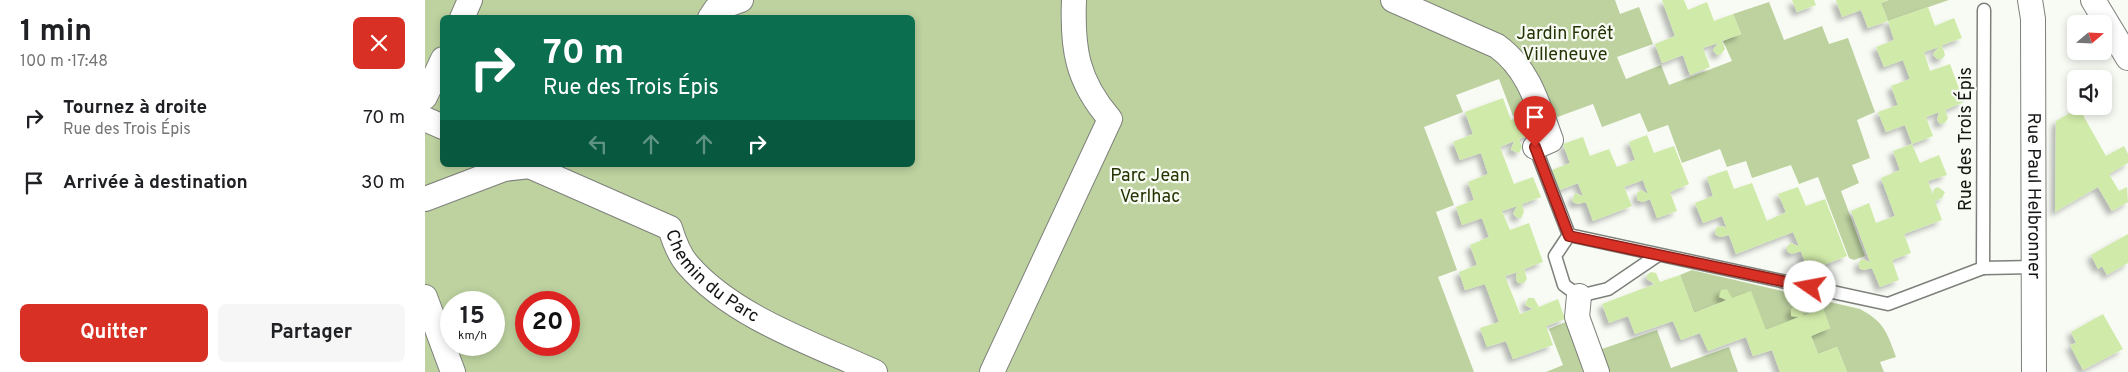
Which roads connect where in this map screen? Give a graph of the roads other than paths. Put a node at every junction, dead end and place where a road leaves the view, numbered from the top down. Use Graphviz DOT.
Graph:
graph roads {
  1 [pos="470,0"];
  2 [pos="741,0"];
  3 [pos="1074,0"];
  4 [pos="1393,0"];
  5 [pos="2091,1"];
  6 [pos="2035,6"];
  7 [pos="1984,10"];
  8 [pos="463,15"];
  9 [pos="713,15"];
  10 [pos="2128,58"];
  11 [pos="440,66"];
  12 [pos="425,98"];
  13 [pos="425,119"];
  14 [pos="440,126"];
  15 [pos="1535,147"];
  16 [pos="524,167"];
  17 [pos="535,167"];
  18 [pos="425,199"];
  19 [pos="1569,236"];
  20 [pos="1658,255"];
  21 [pos="2034,267"];
  22 [pos="1983,268"];
  23 [pos="1579,296"];
  24 [pos="425,297"];
  25 [pos="453,372"];
  26 [pos="875,372"];
  27 [pos="991,372"];
  28 [pos="1597,372"];
  29 [pos="2034,372"];
  1 -- 8 [label="street"];
  2 -- 9 [label="street"];
  3 -- 27 [label="street"];
  4 -- 15 [label="street"];
  5 -- 10 [label="street"];
  6 -- 21 [label="street, Rue Paul Helbronner"];
  7 -- 22 [label="lane, Rue des Trois Épis"];
  11 -- 12 [label="street"];
  13 -- 14 [label="street"];
  15 -- 19 [label="lane"];
  16 -- 18 [label="street"];
  17 -- 26 [label="street, Chemin du Parc"];
  19 -- 20 [label="lane"];
  19 -- 23 [label="lane"];
  20 -- 22 [label="lane"];
  20 -- 23 [label="lane"];
  21 -- 22 [label="lane"];
  21 -- 29 [label="street, Rue Paul Helbronner"];
  23 -- 28 [label="street"];
  24 -- 25 [label="street"];
}
